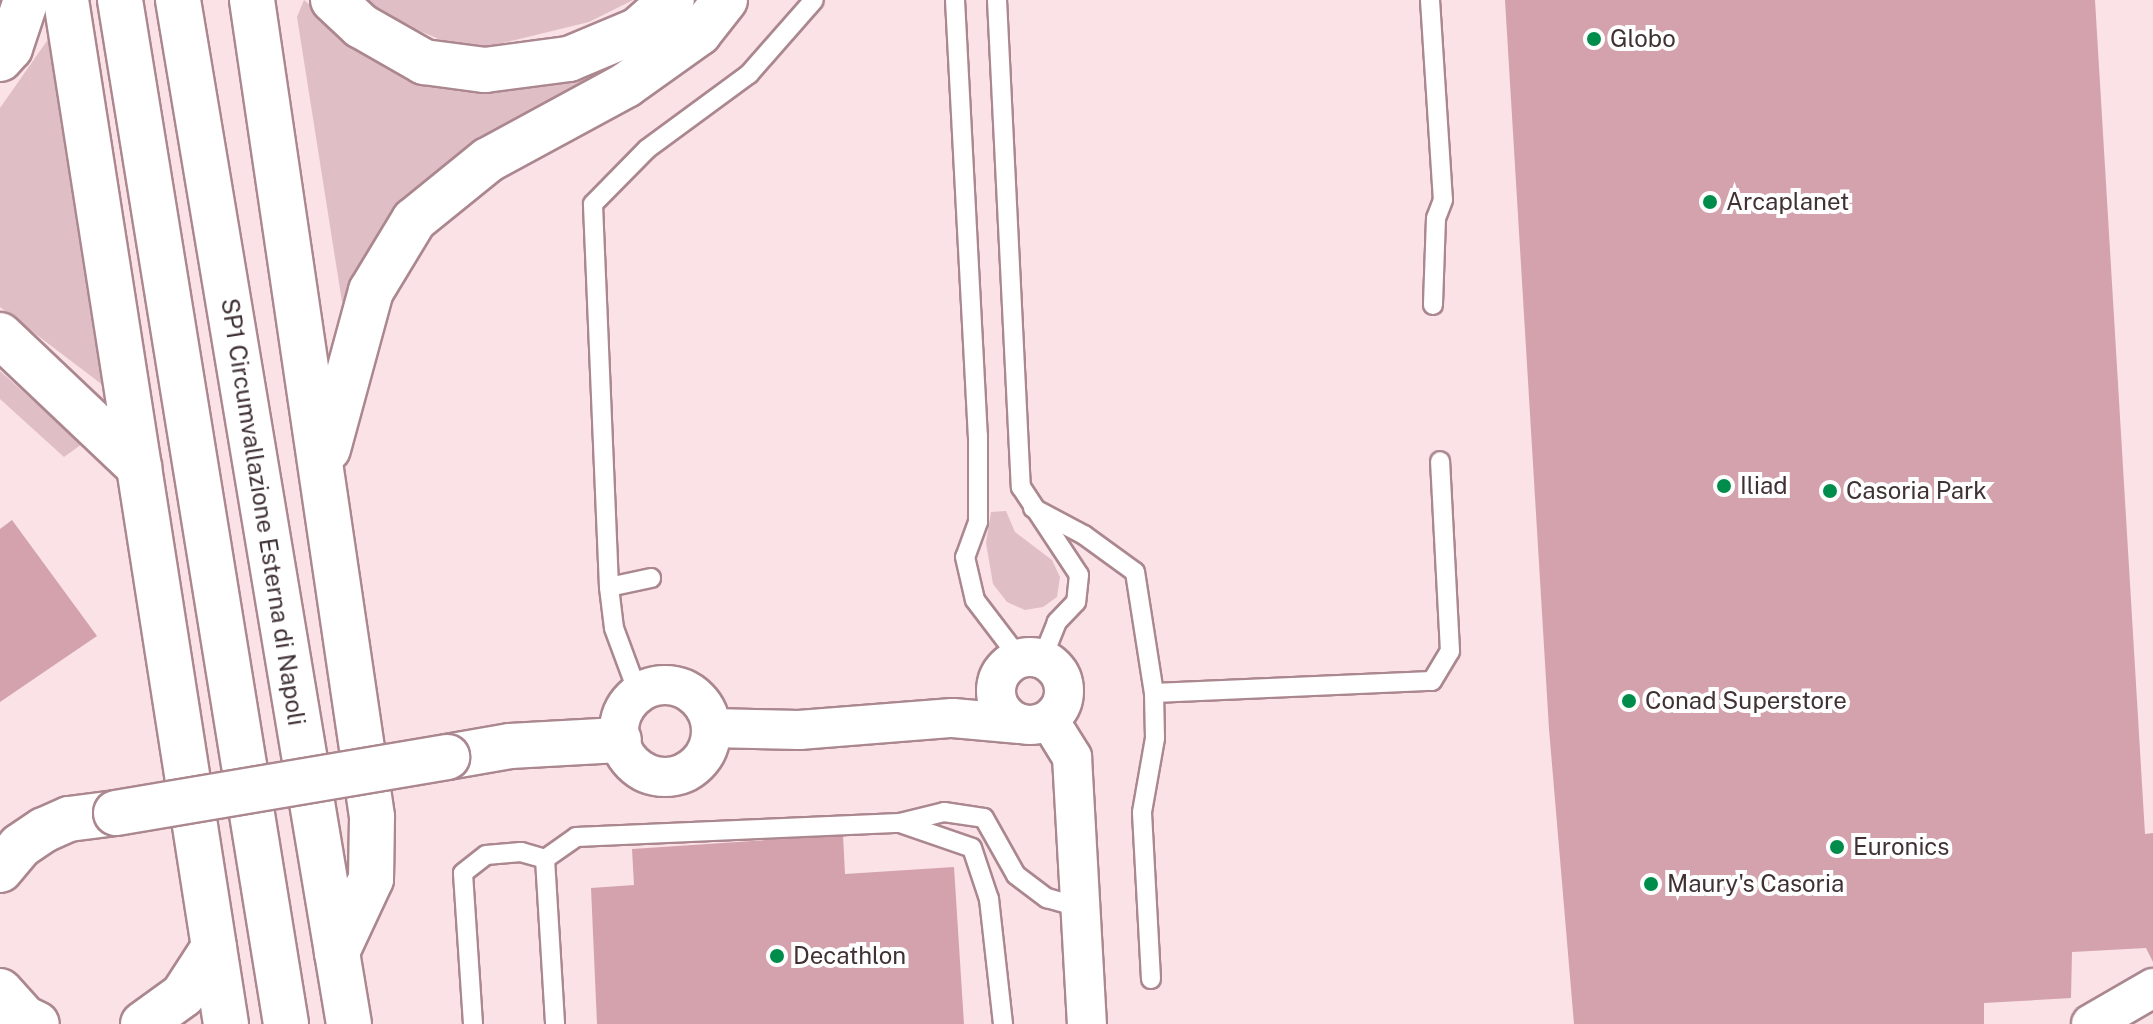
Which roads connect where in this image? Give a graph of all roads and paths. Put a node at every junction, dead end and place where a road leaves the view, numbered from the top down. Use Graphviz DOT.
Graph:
graph roads {
  1 [pos="26,0"];
  2 [pos="66,0"];
  3 [pos="120,0"];
  4 [pos="178,0"];
  5 [pos="252,0"];
  6 [pos="333,0"];
  7 [pos="672,0"];
  8 [pos="725,0"];
  9 [pos="814,0"];
  10 [pos="955,0"];
  11 [pos="997,0"];
  12 [pos="1430,0"];
  13 [pos="0,59"];
  14 [pos="1433,305"];
  15 [pos="0,335"];
  16 [pos="1440,461"];
  17 [pos="139,467"];
  18 [pos="323,471"];
  19 [pos="1033,508"];
  20 [pos="651,578"];
  21 [pos="609,587"];
  22 [pos="1031,659"];
  23 [pos="638,693"];
  24 [pos="1154,693"];
  25 [pos="1034,722"];
  26 [pos="711,728"];
  27 [pos="619,740"];
  28 [pos="900,823"];
  29 [pos="545,859"];
  30 [pos="0,870"];
  31 [pos="1081,908"];
  32 [pos="214,947"];
  33 [pos="337,952"];
  34 [pos="1151,979"];
  35 [pos="2153,988"];
  36 [pos="0,991"];
  37 [pos="37,1024"];
  38 [pos="143,1024"];
  39 [pos="226,1024"];
  40 [pos="286,1024"];
  41 [pos="349,1024"];
  42 [pos="473,1024"];
  43 [pos="555,1024"];
  44 [pos="1003,1024"];
  45 [pos="1087,1024"];
  46 [pos="2091,1024"];
  1 -- 13 [label="highway"];
  2 -- 17 [label="highway"];
  3 -- 40 [label="highway"];
  4 -- 33 [label="highway, SP1 Circumvallazione Esterna di Napoli"];
  5 -- 18 [label="highway"];
  6 -- 7 [label="highway"];
  8 -- 18 [label="highway"];
  9 -- 21 [label="lane"];
  10 -- 22 [label="lane"];
  11 -- 19 [label="lane"];
  12 -- 14 [label="lane"];
  15 -- 17 [label="highway"];
  16 -- 24 [label="lane"];
  17 -- 32 [label="highway"];
  18 -- 33 [label="highway"];
  19 -- 22 [label="lane"];
  19 -- 24 [label="lane"];
  20 -- 21 [label="lane"];
  21 -- 23 [label="lane"];
  22 -- 25 [label="street"];
  22 -- 25 [label="street"];
  23 -- 26 [label="street"];
  23 -- 27 [label="street"];
  24 -- 34 [label="lane"];
  25 -- 26 [label="street"];
  25 -- 31 [label="street"];
  26 -- 27 [label="street"];
  27 -- 30 [label="highway, bridge"];
  28 -- 29 [label="lane"];
  28 -- 31 [label="lane"];
  28 -- 44 [label="lane"];
  29 -- 42 [label="lane"];
  29 -- 43 [label="lane"];
  31 -- 45 [label="street"];
  32 -- 38 [label="highway"];
  32 -- 39 [label="highway"];
  33 -- 41 [label="highway, SP1 Circumvallazione Esterna di Napoli"];
  35 -- 46 [label="street"];
  36 -- 37 [label="highway"];
}
